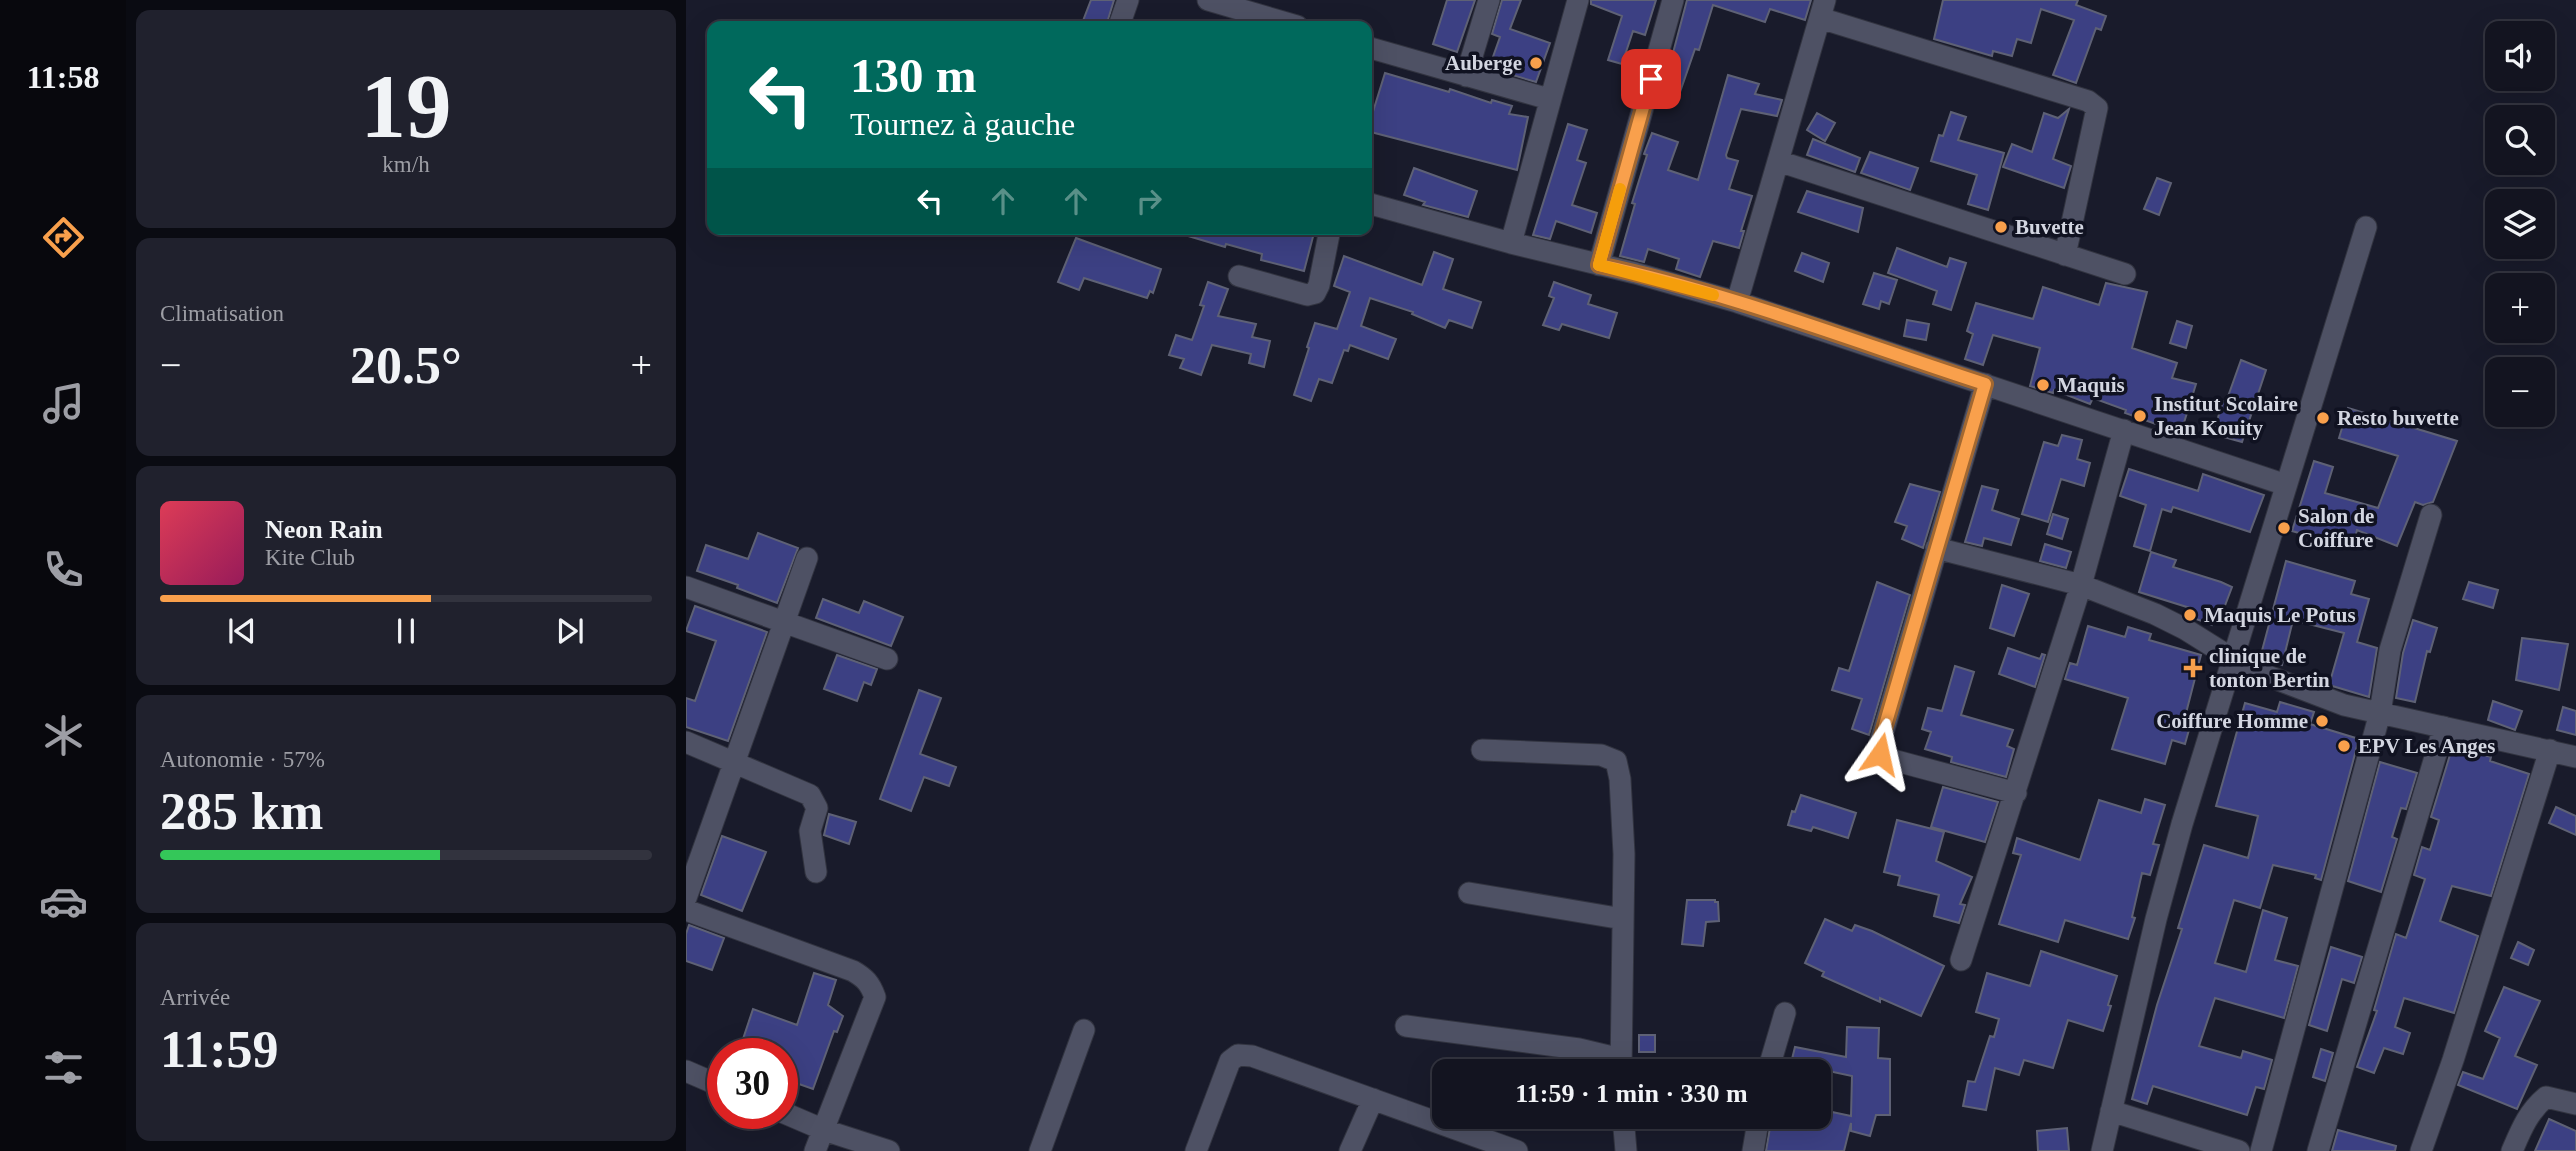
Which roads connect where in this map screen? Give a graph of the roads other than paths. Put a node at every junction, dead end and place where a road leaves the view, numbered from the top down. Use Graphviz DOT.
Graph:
graph roads {
  1 [pos="1128,0"];
  2 [pos="1208,0"];
  3 [pos="1489,0"];
  4 [pos="1578,0"];
  5 [pos="1673,0"];
  6 [pos="1823,9"];
  7 [pos="1121,21"];
  8 [pos="1280,21"];
  9 [pos="1372,48"];
  10 [pos="1466,76"];
  11 [pos="1549,99"];
  12 [pos="1778,161"];
  13 [pos="1372,204"];
  14 [pos="2366,227"];
  15 [pos="1329,235"];
  16 [pos="1511,243"];
  17 [pos="2064,255"];
  18 [pos="1599,265"];
  19 [pos="2125,274"];
  20 [pos="1239,276"];
  21 [pos="1737,302"];
  22 [pos="1985,384"];
  23 [pos="2124,430"];
  24 [pos="2286,485"];
  25 [pos="2431,515"];
  26 [pos="1936,548"];
  27 [pos="807,558"];
  28 [pos="2081,585"];
  29 [pos="686,587"];
  30 [pos="785,622"];
  31 [pos="887,659"];
  32 [pos="2233,659"];
  33 [pos="2380,713"];
  34 [pos="2444,727"];
  35 [pos="686,742"];
  36 [pos="1482,750"];
  37 [pos="2550,750"];
  38 [pos="2576,757"];
  39 [pos="735,762"];
  40 [pos="2016,793"];
  41 [pos="816,872"];
  42 [pos="1469,893"];
  43 [pos="686,898"];
  44 [pos="686,910"];
  45 [pos="1623,919"];
  46 [pos="1961,960"];
  47 [pos="1785,1013"];
  48 [pos="1406,1026"];
  49 [pos="1084,1030"];
  50 [pos="1603,1059"];
  51 [pos="1621,1059"];
  52 [pos="1772,1059"];
  53 [pos="686,1071"];
  54 [pos="707,1080"];
  55 [pos="1373,1099"];
  56 [pos="2576,1104"];
  57 [pos="2111,1111"];
  58 [pos="798,1119"];
  59 [pos="1624,1129"];
  60 [pos="1757,1129"];
  61 [pos="824,1130"];
  62 [pos="1512,1150"];
  63 [pos="815,1151"];
  64 [pos="889,1151"];
  65 [pos="1040,1151"];
  66 [pos="1196,1151"];
  67 [pos="1350,1151"];
  68 [pos="1626,1151"];
  69 [pos="1753,1151"];
  70 [pos="2102,1151"];
  71 [pos="2239,1151"];
  72 [pos="2262,1151"];
  73 [pos="2318,1151"];
  74 [pos="2421,1151"];
  75 [pos="2512,1151"];
  1 -- 7 [label="street"];
  2 -- 8 [label="street"];
  3 -- 10 [label="street"];
  4 -- 11 [label="street"];
  5 -- 18 [label="street"];
  6 -- 12 [label="street"];
  6 -- 17 [label="street"];
  9 -- 10 [label="street"];
  10 -- 11 [label="street"];
  11 -- 16 [label="street"];
  12 -- 17 [label="street"];
  12 -- 21 [label="street"];
  13 -- 16 [label="street"];
  14 -- 24 [label="street"];
  15 -- 20 [label="street"];
  16 -- 18 [label="street"];
  17 -- 19 [label="street"];
  18 -- 21 [label="street"];
  21 -- 22 [label="street"];
  22 -- 23 [label="street"];
  22 -- 26 [label="street"];
  23 -- 24 [label="street"];
  23 -- 28 [label="street"];
  24 -- 32 [label="street"];
  25 -- 33 [label="street"];
  26 -- 28 [label="street"];
  26 -- 40 [label="street"];
  27 -- 30 [label="street"];
  28 -- 32 [label="street"];
  28 -- 40 [label="street"];
  29 -- 30 [label="street"];
  30 -- 31 [label="street"];
  30 -- 39 [label="street"];
  32 -- 33 [label="street"];
  32 -- 57 [label="street"];
  33 -- 34 [label="street"];
  33 -- 72 [label="street"];
  34 -- 37 [label="street"];
  34 -- 73 [label="street"];
  35 -- 39 [label="street"];
  36 -- 45 [label="street"];
  37 -- 38 [label="street"];
  37 -- 74 [label="street"];
  39 -- 41 [label="street"];
  39 -- 43 [label="street"];
  40 -- 46 [label="street"];
  42 -- 45 [label="street"];
  44 -- 61 [label="street"];
  45 -- 51 [label="street"];
  47 -- 52 [label="street"];
  48 -- 50 [label="street"];
  49 -- 65 [label="street"];
  53 -- 54 [label="street"];
  55 -- 62 [label="street"];
  55 -- 66 [label="street"];
  55 -- 67 [label="street"];
  56 -- 75 [label="street"];
  57 -- 70 [label="street"];
  57 -- 71 [label="street"];
  58 -- 61 [label="street"];
  59 -- 68 [label="street"];
  60 -- 69 [label="street"];
  61 -- 63 [label="street"];
  61 -- 64 [label="street"];
}
